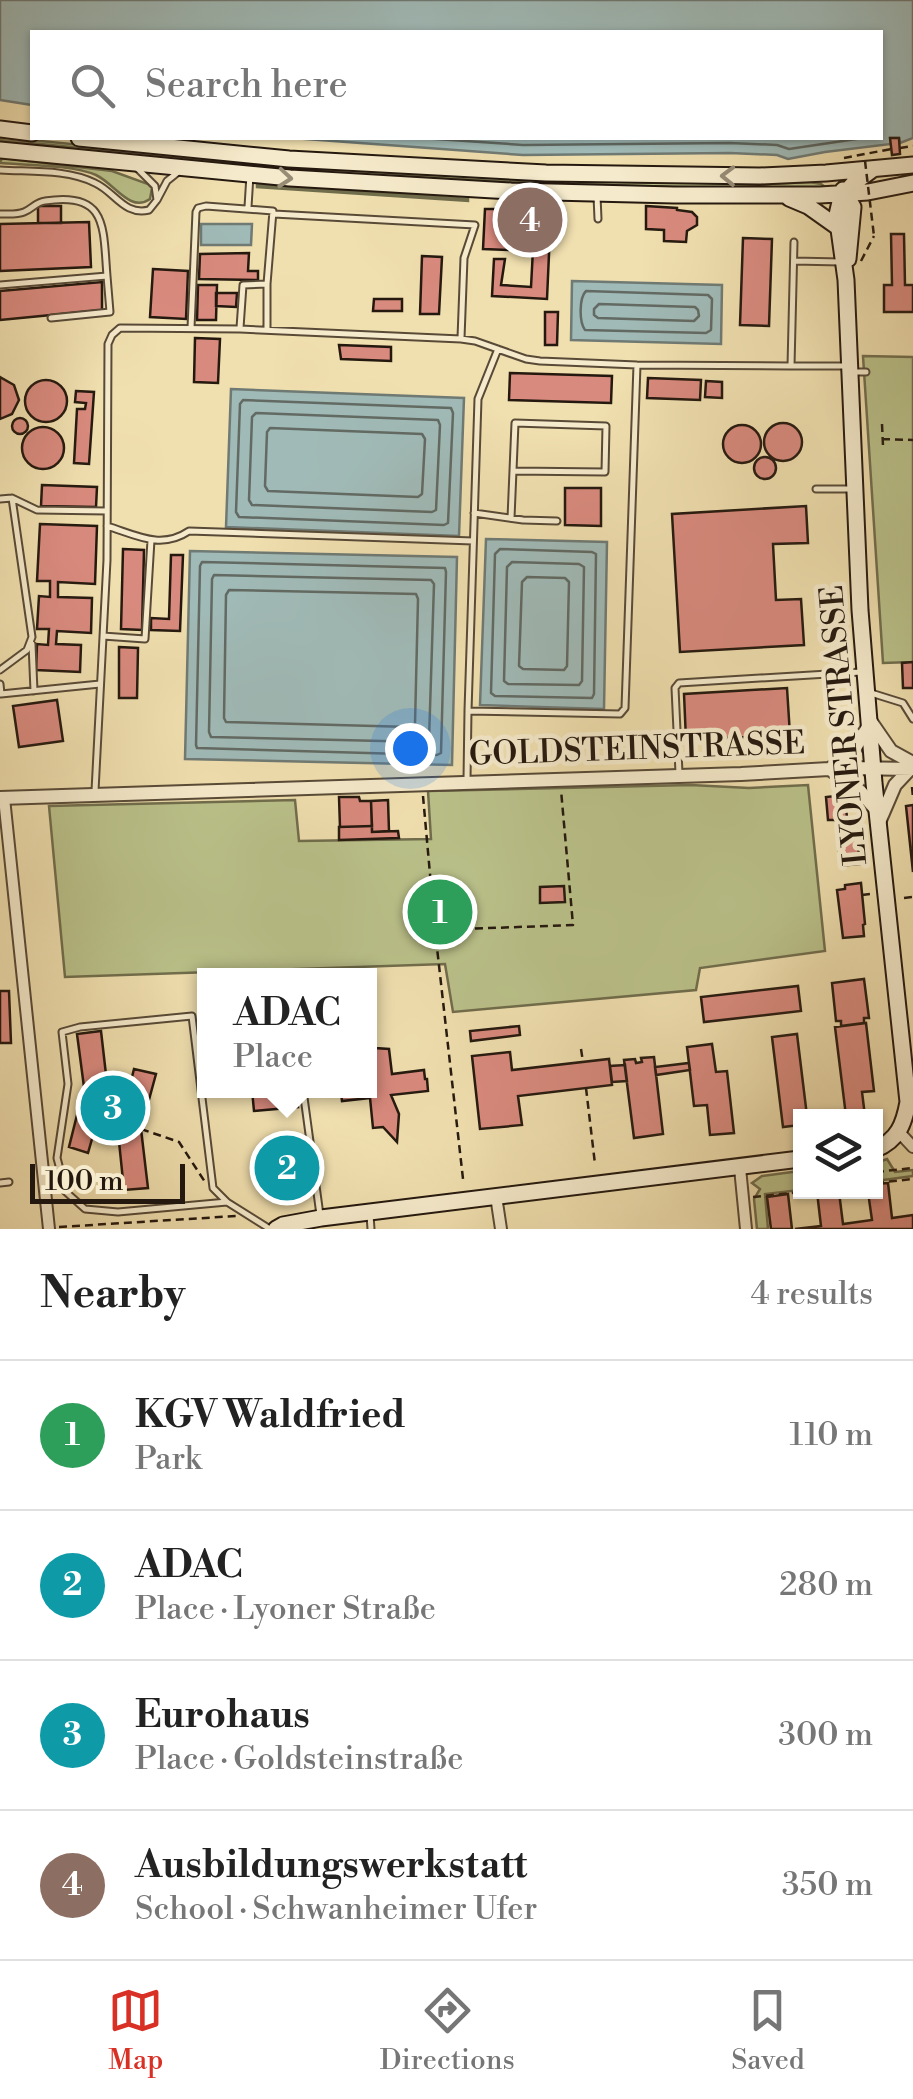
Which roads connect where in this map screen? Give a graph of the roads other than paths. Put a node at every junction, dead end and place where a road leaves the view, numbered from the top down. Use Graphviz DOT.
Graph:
graph roads {
  1 [pos="0,129"];
  2 [pos="30,133"];
  3 [pos="99,140"];
  4 [pos="0,150"];
  5 [pos="131,162"];
  6 [pos="869,165"];
  7 [pos="913,165"];
  8 [pos="188,168"];
  9 [pos="0,170"];
  10 [pos="250,174"];
  11 [pos="826,174"];
  12 [pos="913,183"];
  13 [pos="597,193"];
  14 [pos="780,194"];
  15 [pos="157,200"];
  16 [pos="849,200"];
  17 [pos="248,208"];
  18 [pos="0,214"];
  19 [pos="274,214"];
  20 [pos="598,219"];
  21 [pos="838,228"];
  22 [pos="794,242"];
  23 [pos="794,261"];
  24 [pos="843,262"];
  25 [pos="107,276"];
  26 [pos="846,280"];
  27 [pos="0,284"];
  28 [pos="267,284"];
  29 [pos="51,318"];
  30 [pos="191,328"];
  31 [pos="240,329"];
  32 [pos="266,330"];
  33 [pos="461,339"];
  34 [pos="498,349"];
  35 [pos="637,365"];
  36 [pos="791,366"];
  37 [pos="848,369"];
  38 [pos="866,372"];
  39 [pos="513,471"];
  40 [pos="816,488"];
  41 [pos="854,488"];
  42 [pos="12,498"];
  43 [pos="0,500"];
  44 [pos="107,511"];
  45 [pos="474,513"];
  46 [pos="511,518"];
  47 [pos="557,521"];
  48 [pos="108,526"];
  49 [pos="151,540"];
  50 [pos="473,541"];
  51 [pos="103,636"];
  52 [pos="32,637"];
  53 [pos="0,670"];
  54 [pos="866,672"];
  55 [pos="0,684"];
  56 [pos="100,684"];
  57 [pos="34,690"];
  58 [pos="868,692"];
  59 [pos="468,711"];
  60 [pos="913,719"];
  61 [pos="870,722"];
  62 [pos="912,767"];
  63 [pos="874,768"];
  64 [pos="829,769"];
  65 [pos="679,776"];
  66 [pos="468,783"];
  67 [pos="95,794"];
  68 [pos="2,798"];
  69 [pos="878,817"];
  70 [pos="197,1057"];
  71 [pos="202,1098"];
  72 [pos="304,1098"];
  73 [pos="899,1132"];
  74 [pos="883,1146"];
  75 [pos="913,1147"];
  76 [pos="793,1161"];
  77 [pos="740,1168"];
  78 [pos="9,1182"];
  79 [pos="0,1183"];
  80 [pos="496,1196"];
  81 [pos="227,1202"];
  82 [pos="321,1218"];
  83 [pos="370,1221"];
  84 [pos="49,1228"];
  85 [pos="273,1229"];
  86 [pos="501,1229"];
  87 [pos="746,1229"];
  1 -- 2 [label="main road"];
  11 -- 3 [label="main road, one-way"];
  4 -- 5 [label="main road"];
  5 -- 8 [label="main road"];
  5 -- 15 [label="lane"];
  6 -- 7 [label="main road"];
  6 -- 11 [label="main road"];
  6 -- 16 [label="main road"];
  8 -- 10 [label="main road"];
  8 -- 15 [label="lane"];
  9 -- 15 [label="lane"];
  10 -- 13 [label="main road, one-way"];
  10 -- 17 [label="lane"];
  11 -- 16 [label="main road"];
  12 -- 16 [label="main road"];
  13 -- 14 [label="main road"];
  13 -- 20 [label="lane"];
  14 -- 16 [label="main road"];
  14 -- 21 [label="main road"];
  16 -- 21 [label="main road, LYONER STRASSE"];
  16 -- 26 [label="main road, LYONER STRASSE"];
  17 -- 19 [label="lane"];
  17 -- 30 [label="lane"];
  18 -- 25 [label="lane"];
  19 -- 28 [label="lane"];
  19 -- 33 [label="lane"];
  21 -- 24 [label="main road, LYONER STRASSE"];
  22 -- 23 [label="lane"];
  23 -- 24 [label="lane"];
  23 -- 36 [label="lane"];
  24 -- 26 [label="main road, LYONER STRASSE"];
  25 -- 27 [label="lane"];
  25 -- 29 [label="lane"];
  26 -- 37 [label="main road, LYONER STRASSE"];
  28 -- 31 [label="lane"];
  28 -- 32 [label="lane"];
  30 -- 31 [label="lane"];
  30 -- 44 [label="lane"];
  31 -- 32 [label="lane"];
  32 -- 33 [label="lane"];
  33 -- 34 [label="lane"];
  34 -- 35 [label="lane"];
  34 -- 45 [label="lane"];
  35 -- 36 [label="lane"];
  35 -- 59 [label="lane"];
  36 -- 37 [label="lane"];
  37 -- 38 [label="lane"];
  37 -- 41 [label="main road, LYONER STRASSE"];
  39 -- 39 [label="lane"];
  39 -- 46 [label="lane"];
  40 -- 41 [label="lane"];
  41 -- 54 [label="main road, LYONER STRASSE"];
  42 -- 43 [label="lane"];
  42 -- 44 [label="lane"];
  42 -- 52 [label="lane"];
  44 -- 48 [label="lane"];
  45 -- 46 [label="lane"];
  45 -- 50 [label="lane"];
  46 -- 47 [label="lane"];
  48 -- 49 [label="lane"];
  48 -- 51 [label="lane"];
  49 -- 50 [label="lane"];
  49 -- 51 [label="lane"];
  50 -- 59 [label="lane"];
  51 -- 56 [label="lane"];
  52 -- 53 [label="lane"];
  52 -- 57 [label="lane"];
  54 -- 58 [label="main road, LYONER STRASSE"];
  54 -- 65 [label="lane"];
  55 -- 57 [label="lane"];
  56 -- 57 [label="lane"];
  56 -- 67 [label="lane"];
  58 -- 60 [label="lane"];
  58 -- 61 [label="main road, LYONER STRASSE"];
  59 -- 66 [label="lane"];
  61 -- 62 [label="street"];
  61 -- 63 [label="main road, LYONER STRASSE"];
  61 -- 64 [label="street"];
  62 -- 63 [label="street, GOLDSTEINSTRASSE"];
  62 -- 69 [label="street"];
  63 -- 64 [label="street, GOLDSTEINSTRASSE"];
  63 -- 69 [label="main road, LYONER STRASSE"];
  64 -- 65 [label="street, GOLDSTEINSTRASSE"];
  64 -- 69 [label="street"];
  65 -- 66 [label="street, GOLDSTEINSTRASSE"];
  66 -- 67 [label="street, GOLDSTEINSTRASSE"];
  67 -- 68 [label="street, GOLDSTEINSTRASSE"];
  68 -- 84 [label="street, GOLDSTEINSTRASSE"];
  69 -- 73 [label="main road, LYONER STRASSE"];
  70 -- 81 [label="lane"];
  71 -- 81 [label="lane"];
  72 -- 82 [label="lane"];
  73 -- 74 [label="main road"];
  73 -- 75 [label="street"];
  76 -- 77 [label="main road"];
  77 -- 80 [label="main road"];
  77 -- 87 [label="street"];
  78 -- 79 [label="lane"];
  80 -- 83 [label="main road"];
  80 -- 86 [label="street"];
  81 -- 85 [label="lane"];
  82 -- 83 [label="main road"];
  82 -- 85 [label="main road"];
}
